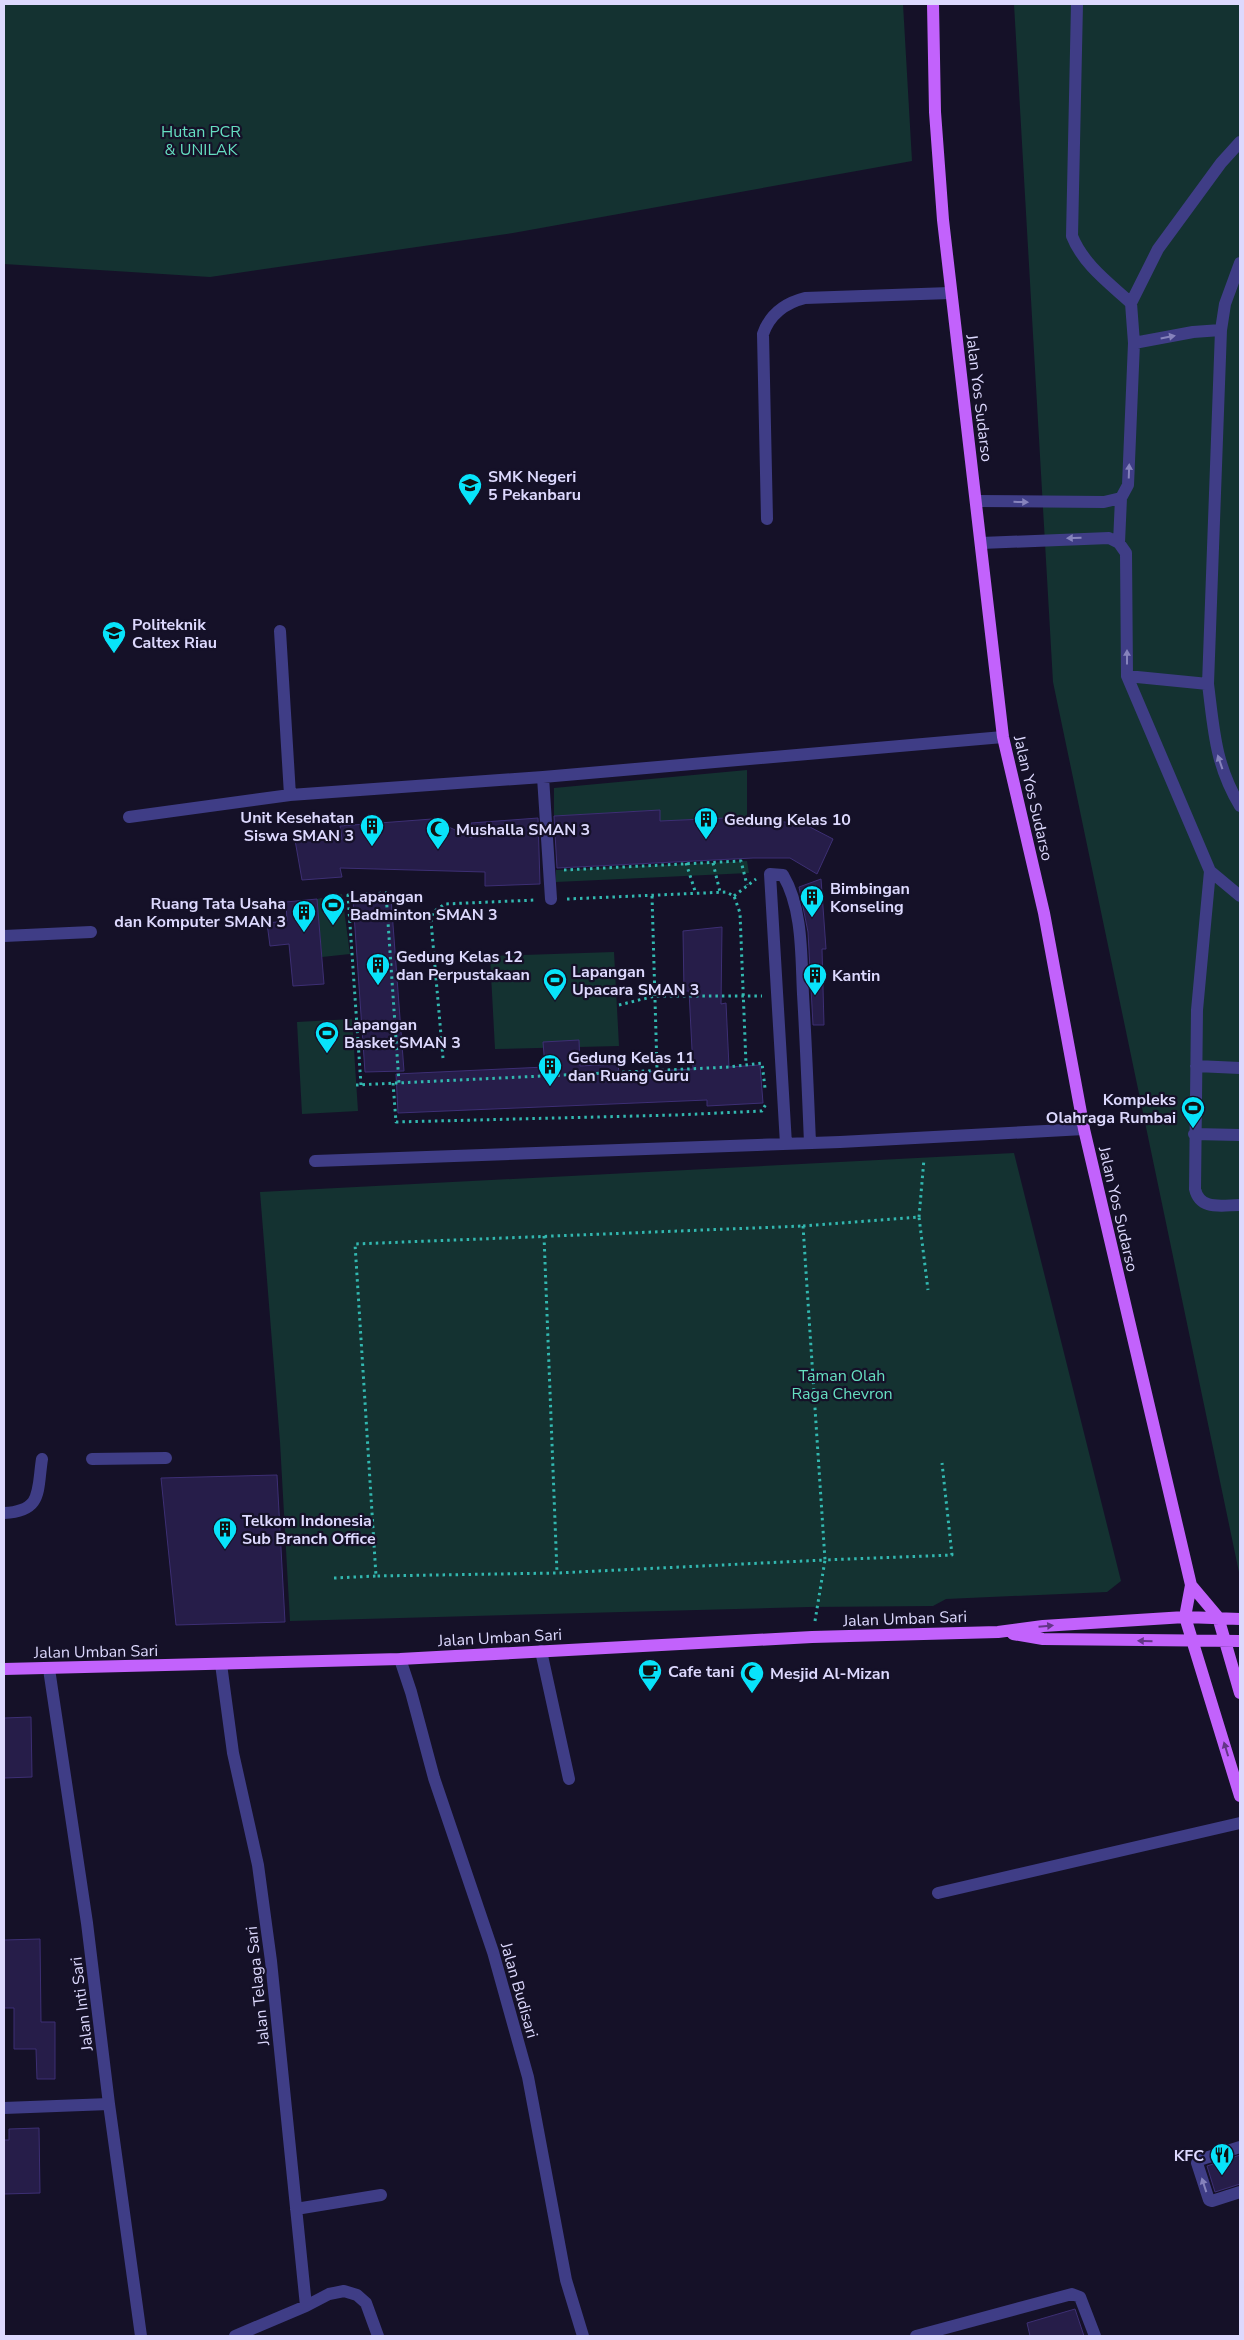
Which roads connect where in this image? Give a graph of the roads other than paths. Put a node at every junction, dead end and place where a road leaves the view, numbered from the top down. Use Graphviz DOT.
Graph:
graph roads {
  1 [pos="933,4"];
  2 [pos="1077,4"];
  3 [pos="1240,142"];
  4 [pos="1240,263"];
  5 [pos="950,293"];
  6 [pos="1131,303"];
  7 [pos="1220,330"];
  8 [pos="1134,343"];
  9 [pos="1121,498"];
  10 [pos="976,501"];
  11 [pos="767,519"];
  12 [pos="981,543"];
  13 [pos="1119,543"];
  14 [pos="280,631"];
  15 [pos="1127,676"];
  16 [pos="1208,684"];
  17 [pos="1003,736"];
  18 [pos="543,777"];
  19 [pos="290,795"];
  20 [pos="1240,806"];
  21 [pos="129,817"];
  22 [pos="1210,871"];
  23 [pos="1240,896"];
  24 [pos="551,899"];
  25 [pos="91,932"];
  26 [pos="4,936"];
  27 [pos="1196,1066"];
  28 [pos="1240,1068"];
  29 [pos="1084,1129"];
  30 [pos="1194,1134"];
  31 [pos="1240,1135"];
  32 [pos="810,1143"];
  33 [pos="786,1144"];
  34 [pos="315,1161"];
  35 [pos="1240,1205"];
  36 [pos="92,1458"];
  37 [pos="166,1458"];
  38 [pos="42,1459"];
  39 [pos="4,1513"];
  40 [pos="1191,1585"];
  41 [pos="1185,1617"];
  42 [pos="1218,1617"];
  43 [pos="1240,1619"];
  44 [pos="998,1632"];
  45 [pos="1224,1641"];
  46 [pos="1240,1641"];
  47 [pos="1194,1642"];
  48 [pos="542,1651"];
  49 [pos="400,1659"];
  50 [pos="221,1664"];
  51 [pos="4,1669"];
  52 [pos="49,1669"];
  53 [pos="1240,1693"];
  54 [pos="569,1779"];
  55 [pos="1240,1796"];
  56 [pos="1240,1824"];
  57 [pos="938,1892"];
  58 [pos="109,2104"];
  59 [pos="4,2108"];
  60 [pos="1240,2147"];
  61 [pos="1240,2192"];
  62 [pos="381,2195"];
  63 [pos="296,2208"];
  64 [pos="306,2306"];
  65 [pos="141,2336"];
  66 [pos="235,2336"];
  67 [pos="378,2336"];
  68 [pos="583,2336"];
  69 [pos="916,2336"];
  70 [pos="1095,2336"];
  1 -- 5 [label="main road, Jalan Yos Sudarso"];
  2 -- 6 [label="street"];
  3 -- 6 [label="street"];
  4 -- 7 [label="street"];
  5 -- 10 [label="main road, Jalan Yos Sudarso"];
  5 -- 11 [label="street"];
  6 -- 8 [label="street"];
  8 -- 7 [label="street, one-way"];
  7 -- 16 [label="street"];
  9 -- 8 [label="street, one-way"];
  10 -- 9 [label="street, one-way"];
  9 -- 13 [label="street"];
  10 -- 12 [label="main road, Jalan Yos Sudarso"];
  13 -- 12 [label="street, one-way"];
  12 -- 17 [label="main road, Jalan Yos Sudarso"];
  15 -- 13 [label="street, one-way"];
  14 -- 19 [label="street"];
  15 -- 16 [label="street"];
  15 -- 22 [label="street"];
  20 -- 16 [label="street, one-way"];
  17 -- 18 [label="street"];
  17 -- 29 [label="main road, Jalan Yos Sudarso"];
  18 -- 19 [label="street"];
  18 -- 24 [label="street"];
  19 -- 21 [label="street"];
  22 -- 23 [label="street"];
  22 -- 27 [label="street"];
  25 -- 26 [label="street"];
  27 -- 28 [label="street"];
  27 -- 30 [label="street"];
  29 -- 32 [label="street"];
  29 -- 40 [label="main road, Jalan Yos Sudarso"];
  30 -- 31 [label="street"];
  30 -- 35 [label="street"];
  32 -- 33 [label="street"];
  32 -- 33 [label="street"];
  33 -- 34 [label="street"];
  36 -- 37 [label="street"];
  38 -- 39 [label="street"];
  40 -- 41 [label="main road, Jalan Yos Sudarso"];
  40 -- 42 [label="main road, Jalan Yos Sudarso"];
  41 -- 42 [label="main road, Jalan Umban Sari"];
  44 -- 41 [label="main road, Jalan Umban Sari, one-way"];
  41 -- 47 [label="main road"];
  42 -- 43 [label="main road, Jalan Umban Sari"];
  42 -- 45 [label="main road, Jalan Yos Sudarso"];
  47 -- 44 [label="main road, Jalan Umban Sari, one-way"];
  44 -- 48 [label="main road, Jalan Umban Sari"];
  45 -- 46 [label="main road, Jalan Umban Sari"];
  45 -- 47 [label="main road, Jalan Umban Sari"];
  45 -- 53 [label="main road, Jalan Yos Sudarso"];
  55 -- 47 [label="main road, one-way"];
  48 -- 49 [label="main road, Jalan Umban Sari"];
  48 -- 54 [label="street"];
  49 -- 50 [label="main road, Jalan Umban Sari"];
  49 -- 68 [label="street, Jalan Budisari"];
  50 -- 52 [label="main road, Jalan Umban Sari"];
  50 -- 63 [label="street, Jalan Telaga Sari"];
  51 -- 52 [label="main road, Jalan Umban Sari"];
  52 -- 58 [label="street, Jalan Inti Sari"];
  56 -- 57 [label="street"];
  58 -- 59 [label="street"];
  58 -- 65 [label="street, Jalan Inti Sari"];
  61 -- 60 [label="street, one-way"];
  62 -- 63 [label="street"];
  63 -- 64 [label="street, Jalan Telaga Sari"];
  64 -- 66 [label="street"];
  64 -- 67 [label="street"];
  69 -- 70 [label="street"];
}
